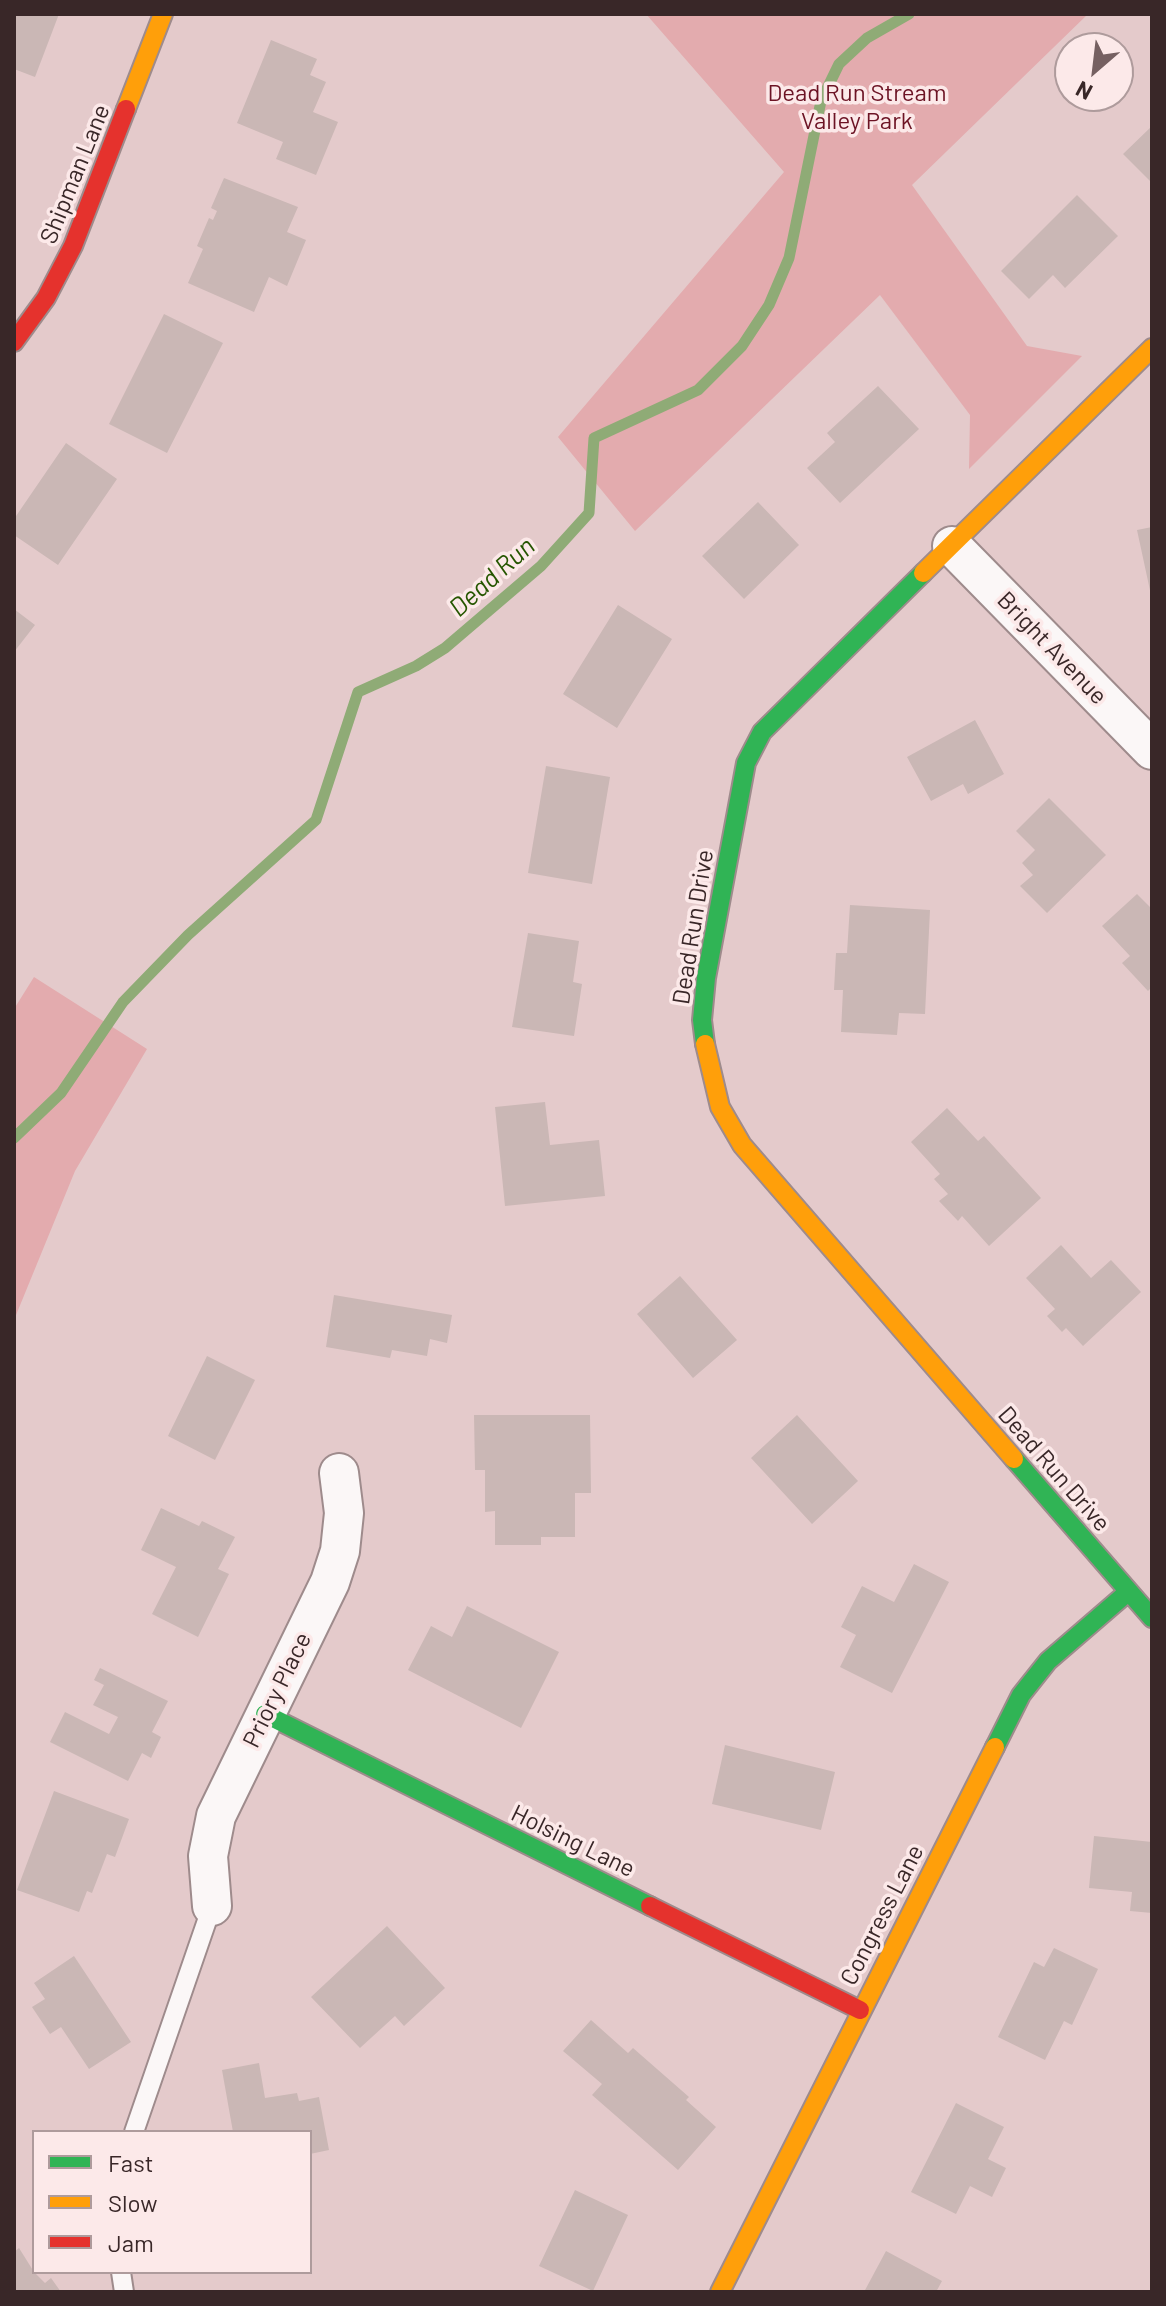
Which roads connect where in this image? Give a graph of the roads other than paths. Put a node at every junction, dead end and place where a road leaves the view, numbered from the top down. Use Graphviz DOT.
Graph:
graph roads {
  1 [pos="163,14"];
  2 [pos="14,342"];
  3 [pos="1152,348"];
  4 [pos="952,546"];
  5 [pos="1152,750"];
  6 [pos="339,1473"];
  7 [pos="1128,1592"];
  8 [pos="1152,1618"];
  9 [pos="265,1714"];
  10 [pos="212,1906"];
  11 [pos="860,2010"];
  12 [pos="135,2130"];
  13 [pos="720,2292"];
  1 -- 2 [label="street, Shipman Lane"];
  3 -- 4 [label="street, Dead Run Drive"];
  4 -- 5 [label="street, Bright Avenue"];
  4 -- 7 [label="street, Dead Run Drive"];
  6 -- 9 [label="street, Priory Place"];
  7 -- 8 [label="street, Dead Run Drive"];
  7 -- 11 [label="street, Congress Lane"];
  9 -- 10 [label="street, Priory Place"];
  9 -- 11 [label="street, Holsing Lane"];
  10 -- 12 [label="lane"];
  11 -- 13 [label="street, Congress Lane"];
}
